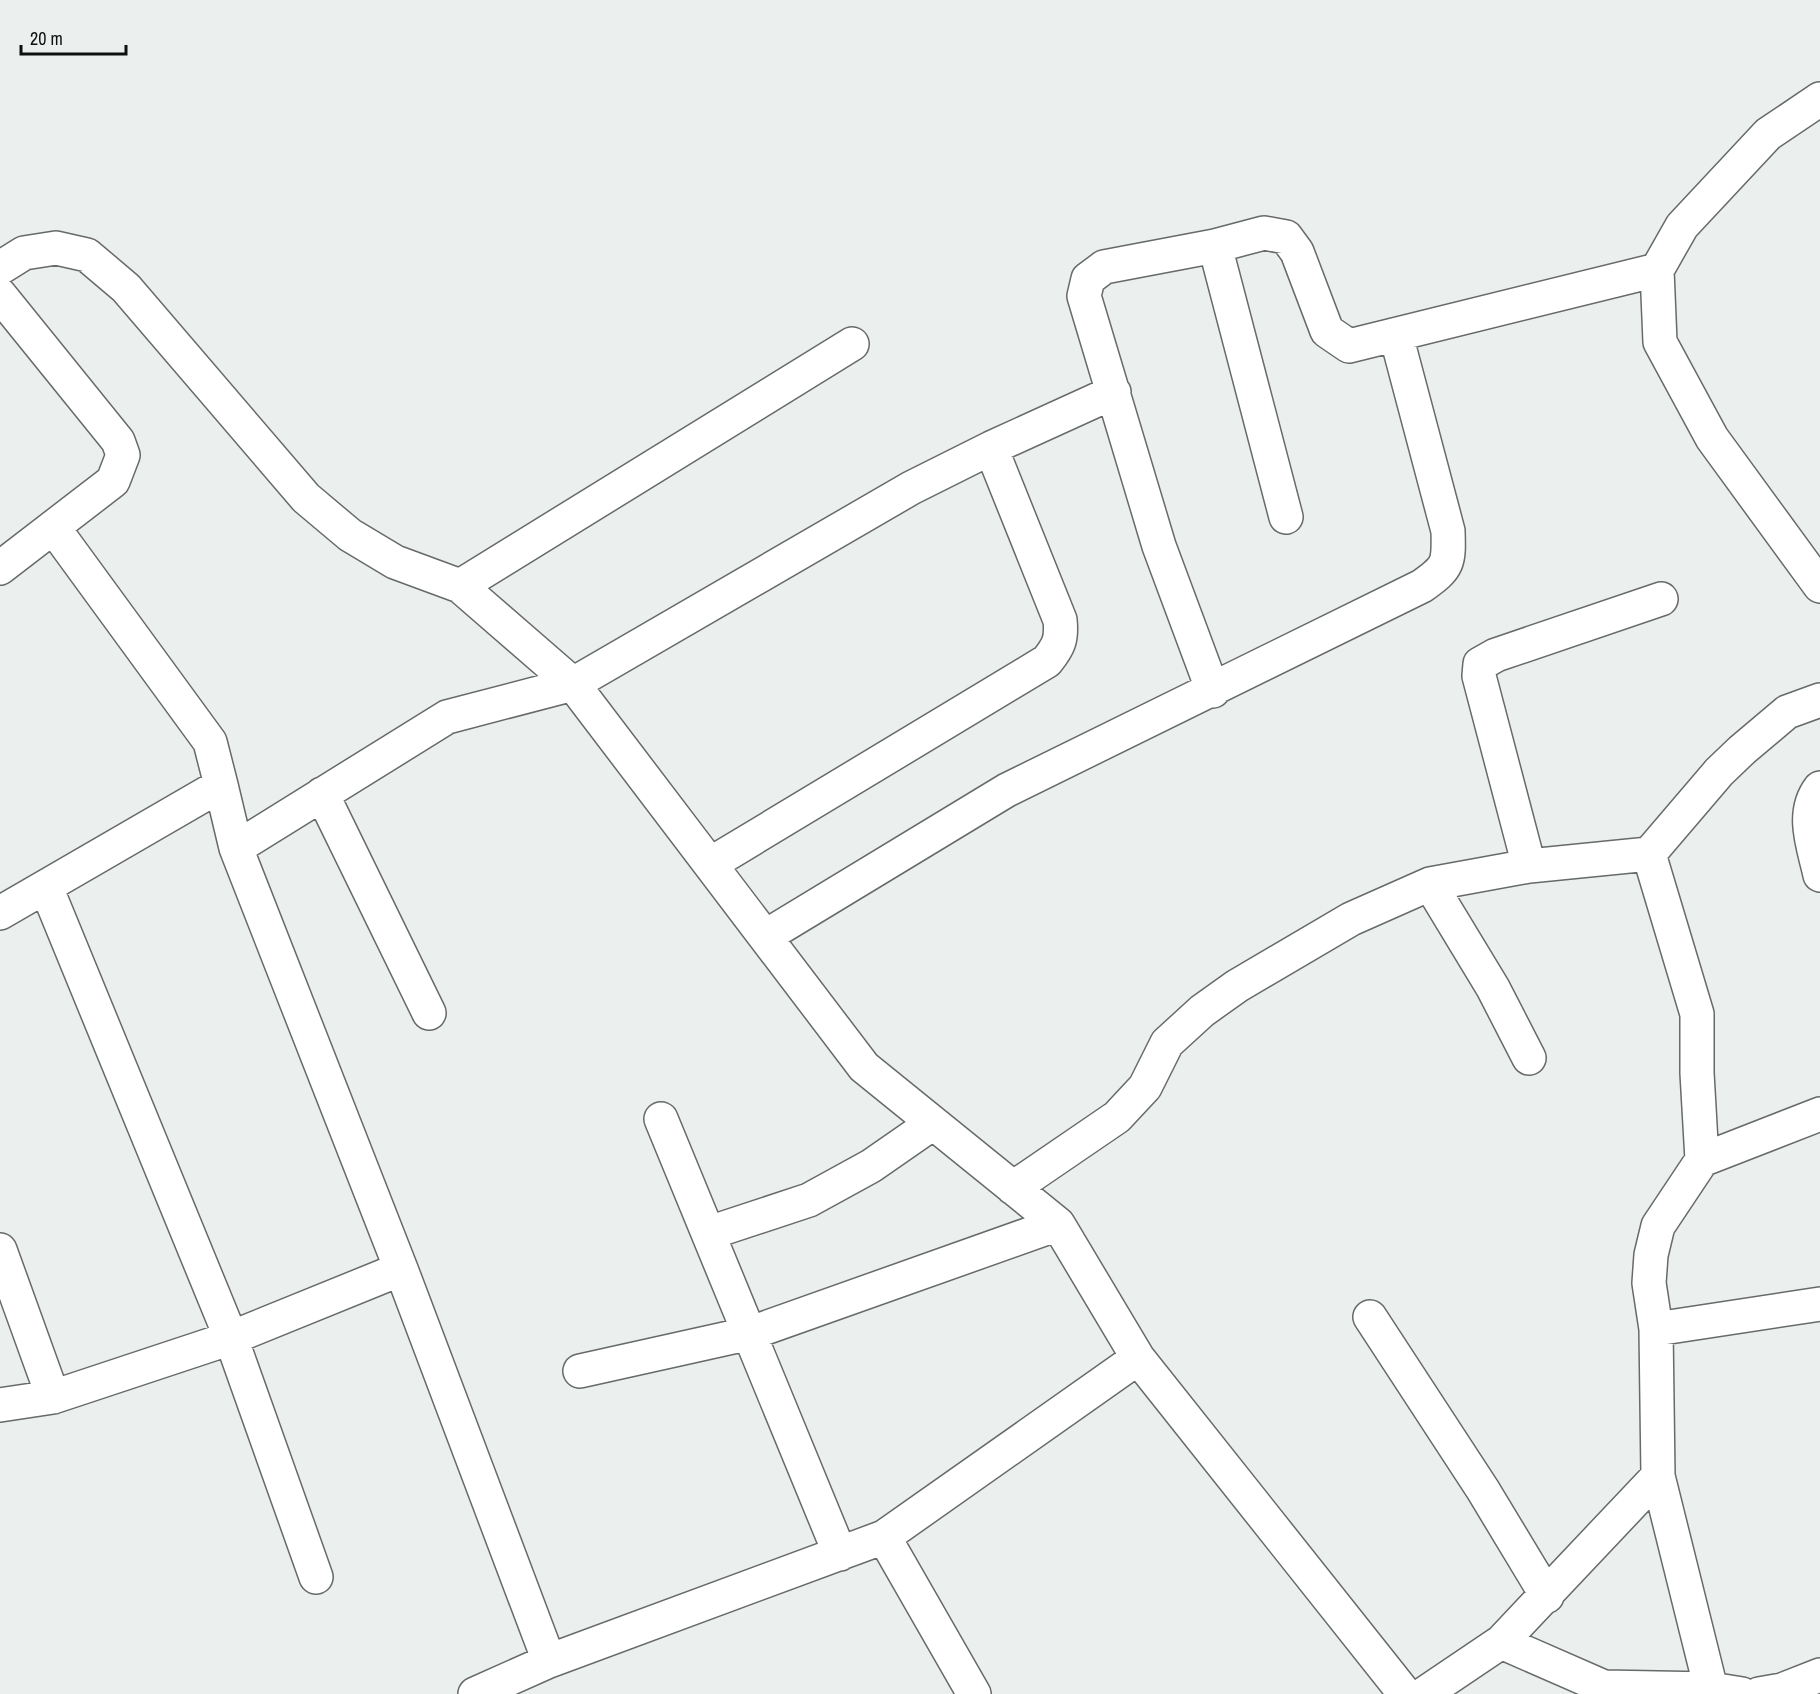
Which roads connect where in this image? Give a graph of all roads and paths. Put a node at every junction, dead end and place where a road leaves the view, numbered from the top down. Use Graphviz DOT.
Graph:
graph roads {
  1 [pos="1820,99"];
  2 [pos="1215,246"];
  3 [pos="0,268"];
  4 [pos="1657,270"];
  5 [pos="0,295"];
  6 [pos="1396,335"];
  7 [pos="852,344"];
  8 [pos="1114,392"];
  9 [pos="991,448"];
  10 [pos="1286,517"];
  11 [pos="52,528"];
  12 [pos="0,568"];
  13 [pos="460,586"];
  14 [pos="1820,586"];
  15 [pos="1661,599"];
  16 [pos="573,684"];
  17 [pos="1213,691"];
  18 [pos="1820,700"];
  19 [pos="221,785"];
  20 [pos="1820,788"];
  21 [pos="322,794"];
  22 [pos="236,848"];
  23 [pos="1649,854"];
  24 [pos="712,863"];
  25 [pos="1529,866"];
  26 [pos="1820,875"];
  27 [pos="1430,884"];
  28 [pos="46,887"];
  29 [pos="0,913"];
  30 [pos="766,936"];
  31 [pos="429,1013"];
  32 [pos="1529,1058"];
  33 [pos="1820,1114"];
  34 [pos="661,1119"];
  35 [pos="933,1123"];
  36 [pos="1702,1160"];
  37 [pos="1013,1188"];
  38 [pos="1058,1224"];
  39 [pos="709,1233"];
  40 [pos="0,1250"];
  41 [pos="401,1269"];
  42 [pos="1820,1304"];
  43 [pos="1370,1317"];
  44 [pos="1656,1329"];
  45 [pos="751,1333"];
  46 [pos="231,1338"];
  47 [pos="1138,1358"];
  48 [pos="580,1371"];
  49 [pos="52,1397"];
  50 [pos="0,1405"];
  51 [pos="1658,1476"];
  52 [pos="884,1537"];
  53 [pos="840,1554"];
  54 [pos="316,1577"];
  55 [pos="1547,1596"];
  56 [pos="1501,1642"];
  57 [pos="549,1661"];
  58 [pos="1820,1675"];
  59 [pos="1603,1690"];
  60 [pos="1727,1691"];
  61 [pos="480,1693"];
  62 [pos="974,1694"];
  63 [pos="1405,1694"];
  64 [pos="1424,1694"];
  65 [pos="1759,1694"];
  1 -- 4 [label="street"];
  2 -- 6 [label="street"];
  2 -- 8 [label="street"];
  2 -- 10 [label="street"];
  3 -- 13 [label="street"];
  4 -- 6 [label="street"];
  4 -- 14 [label="street"];
  5 -- 11 [label="street"];
  6 -- 17 [label="street"];
  7 -- 13 [label="street"];
  8 -- 9 [label="street"];
  8 -- 17 [label="street"];
  9 -- 16 [label="street"];
  9 -- 24 [label="street"];
  11 -- 12 [label="street"];
  11 -- 19 [label="street"];
  13 -- 16 [label="street"];
  15 -- 25 [label="street"];
  16 -- 21 [label="street"];
  16 -- 24 [label="street"];
  17 -- 30 [label="street"];
  18 -- 23 [label="street"];
  19 -- 22 [label="street"];
  19 -- 28 [label="street"];
  20 -- 26 [label="street"];
  21 -- 22 [label="street"];
  21 -- 31 [label="street"];
  22 -- 41 [label="street"];
  23 -- 25 [label="street"];
  23 -- 36 [label="street"];
  24 -- 30 [label="street"];
  25 -- 27 [label="street"];
  27 -- 32 [label="street"];
  27 -- 37 [label="street"];
  28 -- 29 [label="street"];
  28 -- 46 [label="street"];
  30 -- 35 [label="street"];
  33 -- 36 [label="street"];
  34 -- 39 [label="street"];
  35 -- 37 [label="street"];
  35 -- 39 [label="street"];
  36 -- 44 [label="street"];
  37 -- 38 [label="street"];
  38 -- 45 [label="street"];
  38 -- 47 [label="street"];
  39 -- 45 [label="street"];
  40 -- 49 [label="street"];
  41 -- 46 [label="street"];
  41 -- 57 [label="street"];
  42 -- 44 [label="street"];
  43 -- 55 [label="street"];
  44 -- 51 [label="street"];
  45 -- 48 [label="street"];
  45 -- 53 [label="street"];
  46 -- 49 [label="street"];
  46 -- 54 [label="street"];
  47 -- 52 [label="street"];
  47 -- 63 [label="street"];
  49 -- 50 [label="street"];
  51 -- 55 [label="street"];
  51 -- 60 [label="street"];
  52 -- 53 [label="street"];
  52 -- 62 [label="street"];
  53 -- 57 [label="street"];
  55 -- 56 [label="street"];
  56 -- 59 [label="street"];
  56 -- 64 [label="street"];
  57 -- 61 [label="street"];
  58 -- 65 [label="street"];
  59 -- 60 [label="street"];
}
